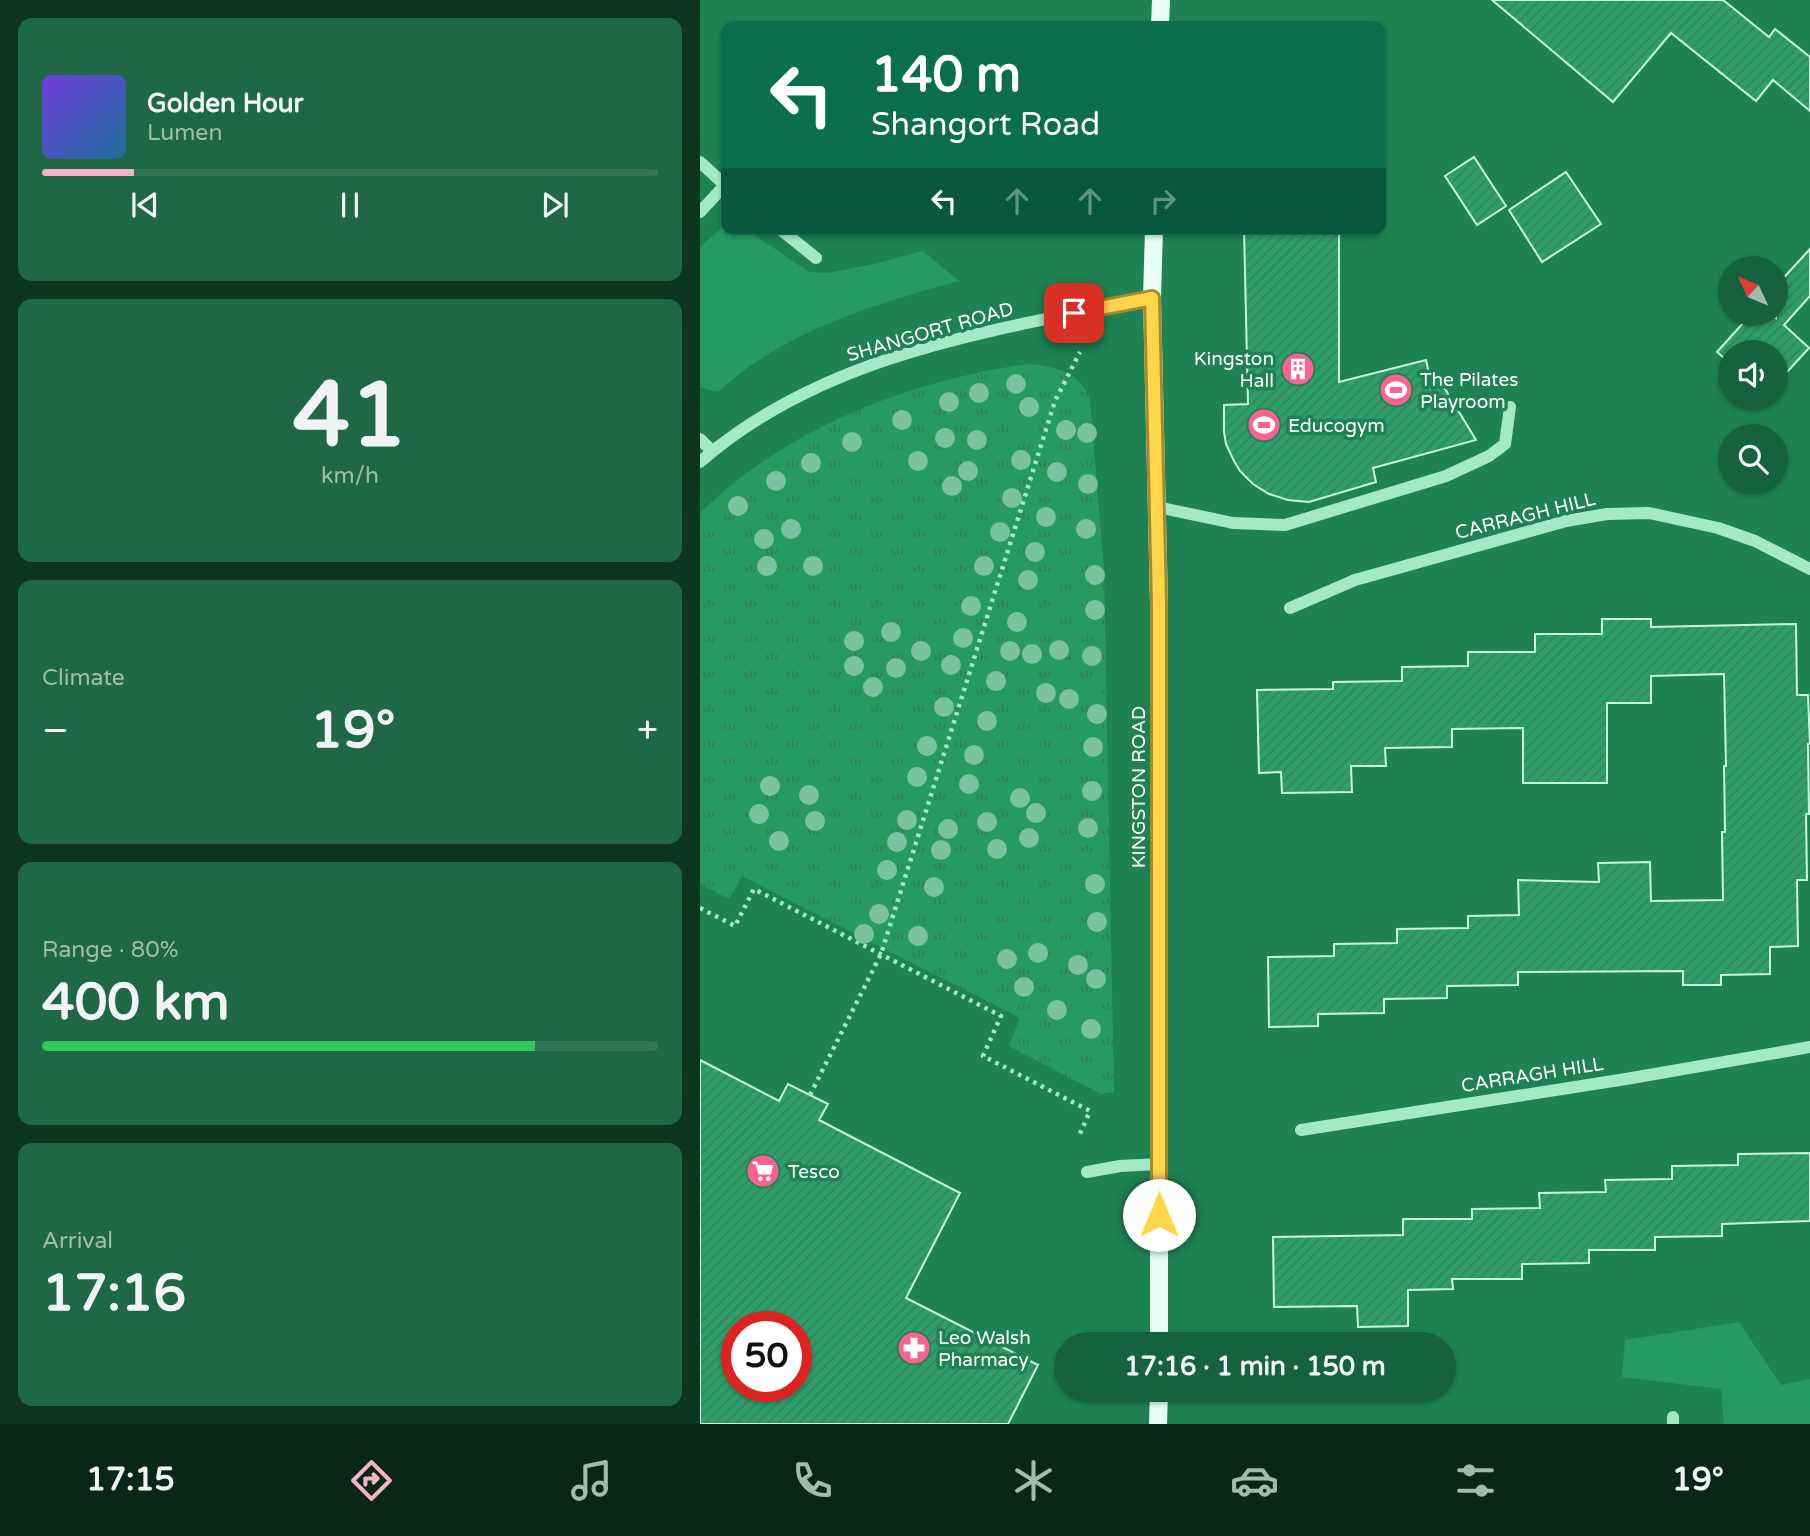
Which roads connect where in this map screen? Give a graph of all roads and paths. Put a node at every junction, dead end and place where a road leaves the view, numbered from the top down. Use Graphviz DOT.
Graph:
graph roads {
  1 [pos="1161,0"];
  2 [pos="1160,21"];
  3 [pos="700,162"];
  4 [pos="721,181"];
  5 [pos="721,189"];
  6 [pos="700,212"];
  7 [pos="787,235"];
  8 [pos="1154,235"];
  9 [pos="816,258"];
  10 [pos="1152,298"];
  11 [pos="1080,352"];
  12 [pos="1510,407"];
  13 [pos="700,439"];
  14 [pos="712,451"];
  15 [pos="700,462"];
  16 [pos="1157,507"];
  17 [pos="1810,569"];
  18 [pos="1290,608"];
  19 [pos="700,908"];
  20 [pos="881,954"];
  21 [pos="1810,1047"];
  22 [pos="810,1095"];
  23 [pos="1301,1130"];
  24 [pos="1078,1138"];
  25 [pos="1159,1164"];
  26 [pos="1087,1172"];
  27 [pos="1159,1332"];
  28 [pos="1159,1402"];
  29 [pos="1158,1424"];
  1 -- 2 [label="main road"];
  3 -- 4 [label="street"];
  5 -- 6 [label="street"];
  7 -- 9 [label="street"];
  8 -- 10 [label="main road, KINGSTON ROAD"];
  10 -- 14 [label="street, SHANGORT ROAD"];
  10 -- 16 [label="main road, KINGSTON ROAD"];
  11 -- 20 [label="path"];
  12 -- 16 [label="street"];
  13 -- 14 [label="street"];
  14 -- 15 [label="street, SHANGORT ROAD"];
  16 -- 25 [label="main road, KINGSTON ROAD"];
  17 -- 18 [label="street, CARRAGH HILL"];
  19 -- 20 [label="path"];
  20 -- 22 [label="path"];
  20 -- 24 [label="path"];
  21 -- 23 [label="street, CARRAGH HILL"];
  25 -- 26 [label="street"];
  25 -- 27 [label="main road, KINGSTON ROAD"];
  28 -- 29 [label="main road"];
}
